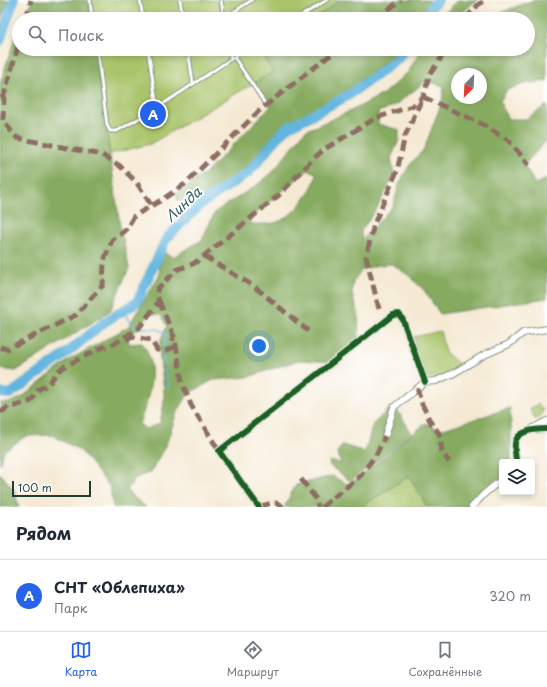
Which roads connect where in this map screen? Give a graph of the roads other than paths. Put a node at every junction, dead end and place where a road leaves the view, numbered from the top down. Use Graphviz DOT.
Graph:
graph roads {
  1 [pos="90,0"];
  2 [pos="140,0"];
  3 [pos="180,0"];
  4 [pos="221,0"];
  5 [pos="252,0"];
  6 [pos="327,0"];
  7 [pos="91,12"];
  8 [pos="142,12"];
  9 [pos="182,12"];
  10 [pos="223,12"];
  11 [pos="233,12"];
  12 [pos="307,12"];
  13 [pos="98,56"];
  14 [pos="149,56"];
  15 [pos="189,56"];
  16 [pos="236,56"];
  17 [pos="233,58"];
  18 [pos="194,83"];
  19 [pos="266,105"];
  20 [pos="157,108"];
  21 [pos="547,329"];
  22 [pos="425,382"];
  23 [pos="547,421"];
  24 [pos="547,429"];
  25 [pos="528,431"];
  26 [pos="385,436"];
  27 [pos="516,459"];
  28 [pos="499,482"];
  29 [pos="259,507"];
  30 [pos="472,507"];
  1 -- 7 [label="lane"];
  2 -- 8 [label="lane"];
  3 -- 9 [label="lane"];
  4 -- 10 [label="lane"];
  5 -- 11 [label="lane"];
  6 -- 12 [label="lane"];
  13 -- 20 [label="lane"];
  14 -- 20 [label="lane"];
  15 -- 18 [label="lane"];
  16 -- 17 [label="lane"];
  17 -- 18 [label="lane"];
  17 -- 19 [label="lane"];
  18 -- 20 [label="lane"];
  21 -- 22 [label="street"];
  22 -- 26 [label="street"];
  22 -- 29 [label="street"];
  23 -- 25 [label="street"];
  24 -- 25 [label="street"];
  25 -- 27 [label="street"];
  28 -- 30 [label="street"];
}
